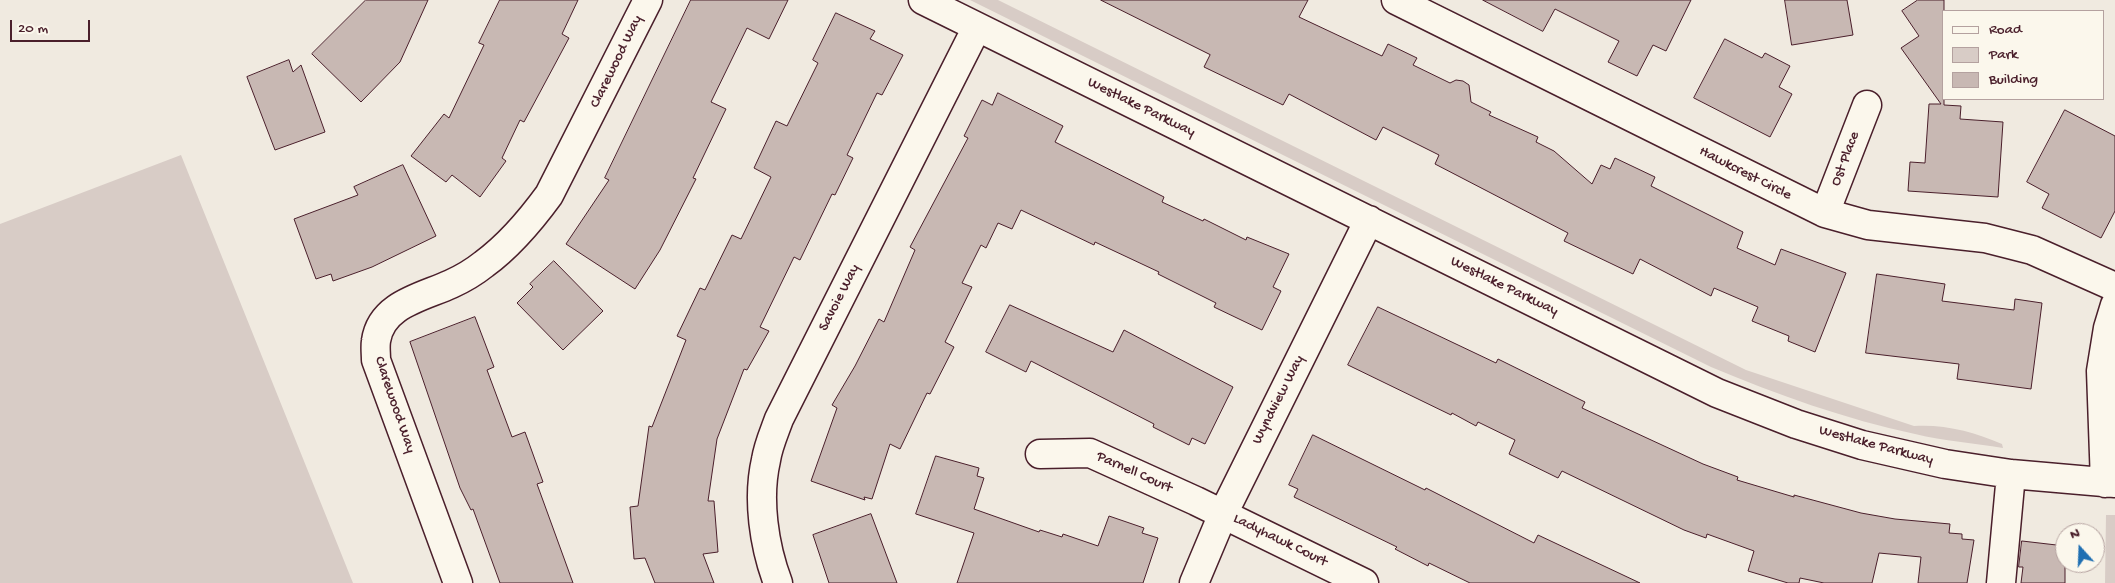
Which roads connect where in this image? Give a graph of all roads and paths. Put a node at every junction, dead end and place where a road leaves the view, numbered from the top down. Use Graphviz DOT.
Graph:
graph roads {
  1 [pos="648,0"];
  2 [pos="923,0"];
  3 [pos="1396,0"];
  4 [pos="977,27"];
  5 [pos="1867,105"];
  6 [pos="1825,213"];
  7 [pos="1369,220"];
  8 [pos="2115,287"];
  9 [pos="2115,305"];
  10 [pos="1040,454"];
  11 [pos="2011,474"];
  12 [pos="2110,483"];
  13 [pos="1223,514"];
  14 [pos="458,583"];
  15 [pos="778,583"];
  16 [pos="1194,583"];
  17 [pos="1364,583"];
  18 [pos="2001,583"];
  1 -- 14 [label="street, Clarewood Way"];
  2 -- 4 [label="street, Westlake Parkway"];
  3 -- 6 [label="street, Hawkcrest Circle"];
  4 -- 7 [label="street, Westlake Parkway"];
  4 -- 15 [label="street, Savoie Way"];
  5 -- 6 [label="street, Ost Place"];
  6 -- 8 [label="street, Hawkcrest Circle"];
  7 -- 11 [label="street, Westlake Parkway"];
  7 -- 13 [label="street, Wyndview Way"];
  9 -- 12 [label="street"];
  10 -- 13 [label="street, Parnell Court"];
  11 -- 12 [label="street, Westlake Parkway"];
  11 -- 18 [label="street"];
  13 -- 16 [label="street, Wyndview Way"];
  13 -- 17 [label="street, Ladyhawk Court"];
}
